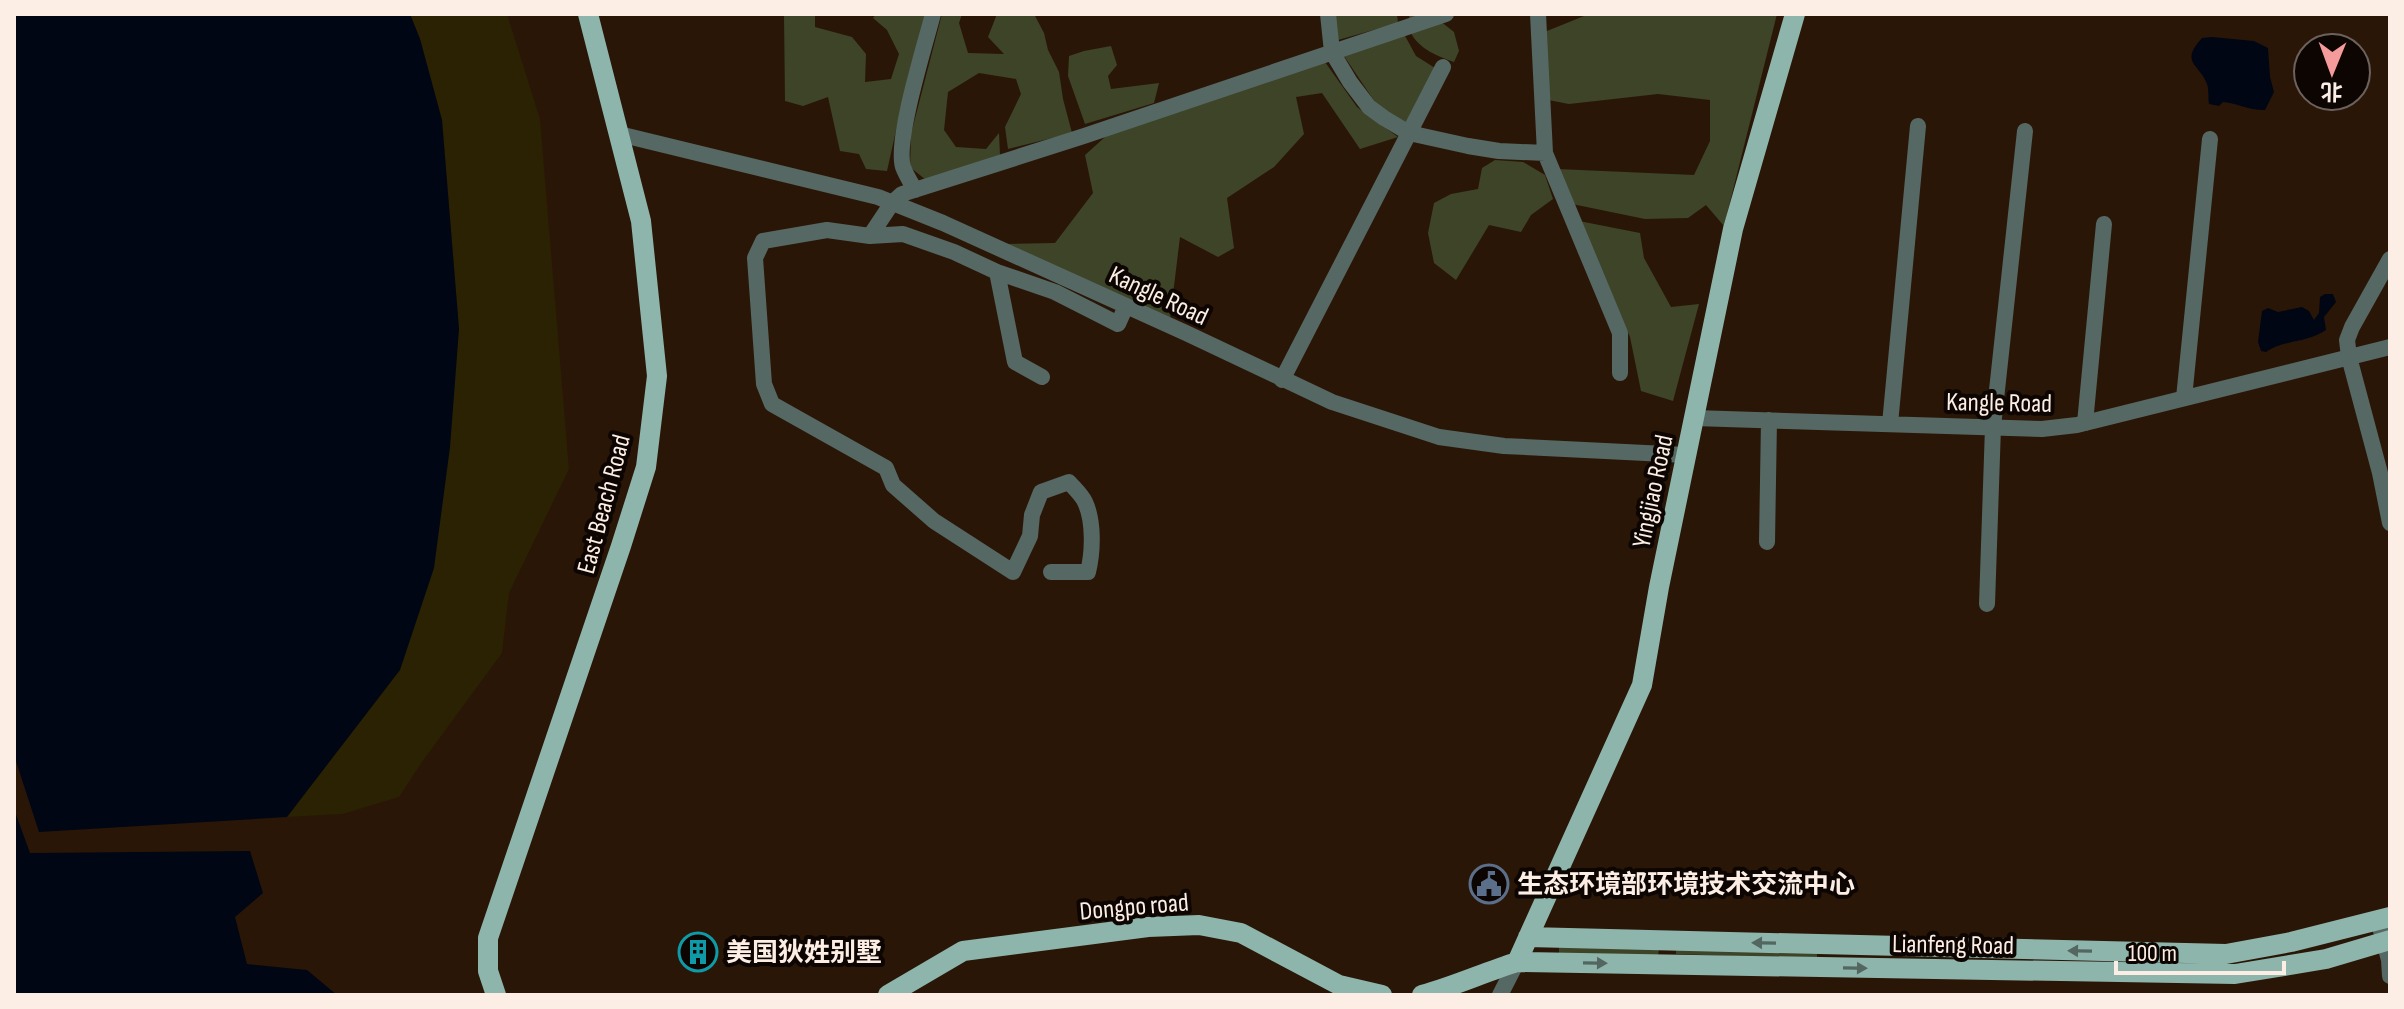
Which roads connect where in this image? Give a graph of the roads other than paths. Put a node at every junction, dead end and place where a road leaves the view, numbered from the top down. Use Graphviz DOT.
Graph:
graph roads {
  1 [pos="588,14"];
  2 [pos="933,14"];
  3 [pos="1328,14"];
  4 [pos="1446,14"];
  5 [pos="1538,14"];
  6 [pos="1795,14"];
  7 [pos="1332,52"];
  8 [pos="1443,67"];
  9 [pos="1918,126"];
  10 [pos="2025,131"];
  11 [pos="1409,133"];
  12 [pos="619,134"];
  13 [pos="2210,139"];
  14 [pos="1545,153"];
  15 [pos="915,190"];
  16 [pos="892,203"];
  17 [pos="2104,224"];
  18 [pos="870,236"];
  19 [pos="2390,259"];
  20 [pos="997,272"];
  21 [pos="1126,306"];
  22 [pos="2390,347"];
  23 [pos="2349,357"];
  24 [pos="1620,373"];
  25 [pos="1042,377"];
  26 [pos="1282,380"];
  27 [pos="2184,398"];
  28 [pos="1694,418"];
  29 [pos="1769,420"];
  30 [pos="2085,423"];
  31 [pos="1890,424"];
  32 [pos="1993,427"];
  33 [pos="1686,455"];
  34 [pos="2390,523"];
  35 [pos="1767,542"];
  36 [pos="1051,572"];
  37 [pos="1987,604"];
  38 [pos="2384,918"];
  39 [pos="1528,937"];
  40 [pos="2387,941"];
  41 [pos="1517,962"];
  42 [pos="2390,976"];
  43 [pos="496,995"];
  44 [pos="888,995"];
  45 [pos="1382,995"];
  46 [pos="1422,995"];
  47 [pos="1500,995"];
  1 -- 12 [label="main road, East Beach Road"];
  2 -- 15 [label="street"];
  3 -- 7 [label="street"];
  4 -- 7 [label="street"];
  5 -- 14 [label="street"];
  6 -- 28 [label="main road, Yingjiao Road"];
  7 -- 11 [label="street"];
  7 -- 15 [label="street"];
  8 -- 11 [label="street"];
  9 -- 31 [label="street"];
  10 -- 32 [label="street"];
  11 -- 14 [label="street"];
  11 -- 26 [label="street"];
  12 -- 16 [label="street, Kangle Road"];
  12 -- 43 [label="main road, East Beach Road"];
  13 -- 27 [label="street"];
  14 -- 24 [label="street"];
  15 -- 16 [label="street"];
  16 -- 18 [label="street"];
  16 -- 21 [label="street, Kangle Road"];
  17 -- 30 [label="street"];
  18 -- 20 [label="street"];
  18 -- 36 [label="street"];
  19 -- 23 [label="street"];
  20 -- 21 [label="street"];
  20 -- 25 [label="street"];
  21 -- 26 [label="street, Kangle Road"];
  22 -- 23 [label="street, Kangle Road"];
  23 -- 27 [label="street, Kangle Road"];
  23 -- 34 [label="street"];
  26 -- 33 [label="street, Kangle Road"];
  27 -- 30 [label="street, Kangle Road"];
  28 -- 29 [label="street, Kangle Road"];
  28 -- 33 [label="main road, Yingjiao Road"];
  29 -- 31 [label="street, Kangle Road"];
  29 -- 35 [label="street"];
  30 -- 32 [label="street, Kangle Road"];
  31 -- 32 [label="street, Kangle Road"];
  32 -- 37 [label="street"];
  33 -- 39 [label="main road, Yingjiao Road"];
  38 -- 39 [label="main road, Lianfeng Road, one-way"];
  38 -- 40 [label="street, Lianfeng Road"];
  39 -- 41 [label="main road, Yingjiao Road"];
  41 -- 40 [label="main road, Lianfeng Road, one-way"];
  40 -- 42 [label="street, Lianfeng Road"];
  41 -- 46 [label="main road"];
  41 -- 47 [label="street"];
  44 -- 45 [label="main road, Dongpo road"];
}
